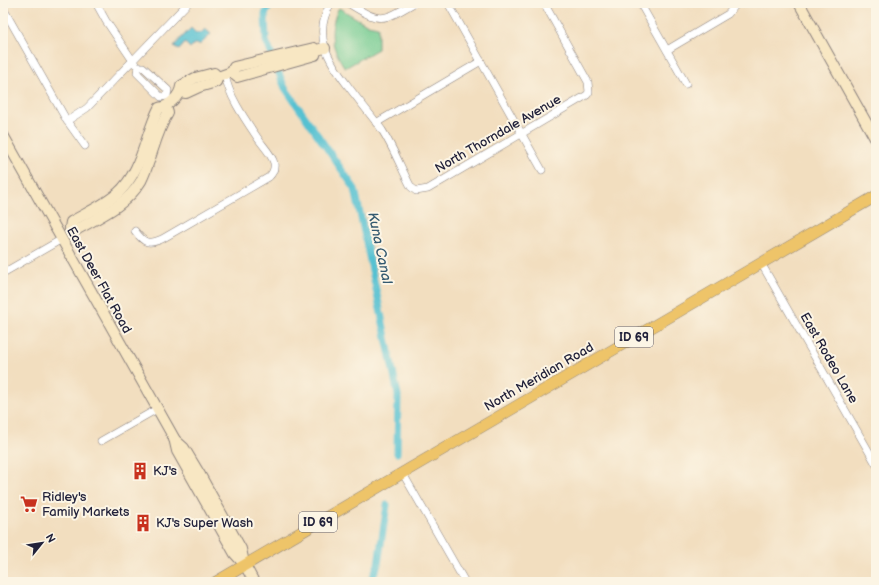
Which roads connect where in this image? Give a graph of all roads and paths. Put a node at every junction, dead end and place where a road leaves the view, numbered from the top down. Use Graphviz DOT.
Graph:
graph roads {
  1 [pos="96,3"];
  2 [pos="188,3"];
  3 [pos="331,3"];
  4 [pos="348,3"];
  5 [pos="414,3"];
  6 [pos="448,3"];
  7 [pos="544,3"];
  8 [pos="640,3"];
  9 [pos="799,3"];
  10 [pos="734,5"];
  11 [pos="3,8"];
  12 [pos="320,49"];
  13 [pos="667,50"];
  14 [pos="133,61"];
  15 [pos="481,62"];
  16 [pos="225,74"];
  17 [pos="686,84"];
  18 [pos="168,101"];
  19 [pos="66,121"];
  20 [pos="376,123"];
  21 [pos="522,134"];
  22 [pos="3,135"];
  23 [pos="876,140"];
  24 [pos="85,146"];
  25 [pos="542,170"];
  26 [pos="876,196"];
  27 [pos="135,231"];
  28 [pos="60,237"];
  29 [pos="761,263"];
  30 [pos="3,273"];
  31 [pos="157,409"];
  32 [pos="101,441"];
  33 [pos="876,464"];
  34 [pos="402,472"];
  35 [pos="245,565"];
  36 [pos="216,582"];
  37 [pos="254,582"];
  38 [pos="465,582"];
  1 -- 14 [label="street"];
  2 -- 14 [label="street"];
  3 -- 12 [label="street"];
  4 -- 5 [label="street"];
  6 -- 15 [label="street"];
  7 -- 21 [label="street, North Thorndale Avenue"];
  8 -- 13 [label="street"];
  9 -- 23 [label="street"];
  10 -- 13 [label="street"];
  11 -- 19 [label="street"];
  12 -- 16 [label="street"];
  12 -- 20 [label="street"];
  13 -- 17 [label="street"];
  14 -- 18 [label="street"];
  14 -- 19 [label="street"];
  15 -- 20 [label="street"];
  15 -- 21 [label="street"];
  16 -- 18 [label="street"];
  16 -- 27 [label="street"];
  18 -- 28 [label="street"];
  19 -- 24 [label="street"];
  20 -- 21 [label="street, North Thorndale Avenue"];
  21 -- 25 [label="street"];
  22 -- 28 [label="street, East Deer Flat Road"];
  26 -- 29 [label="main road, North Meridian Road / ID 69"];
  28 -- 30 [label="street"];
  28 -- 31 [label="street, East Deer Flat Road"];
  29 -- 33 [label="street, East Rodeo Lane"];
  29 -- 34 [label="main road, North Meridian Road / ID 69"];
  31 -- 32 [label="street"];
  31 -- 35 [label="street, East Deer Flat Road"];
  34 -- 35 [label="main road, North Meridian Road / ID 69"];
  34 -- 38 [label="street"];
  35 -- 36 [label="main road, North Meridian Road / ID 69"];
  35 -- 37 [label="street, East Deer Flat Road"];
}
